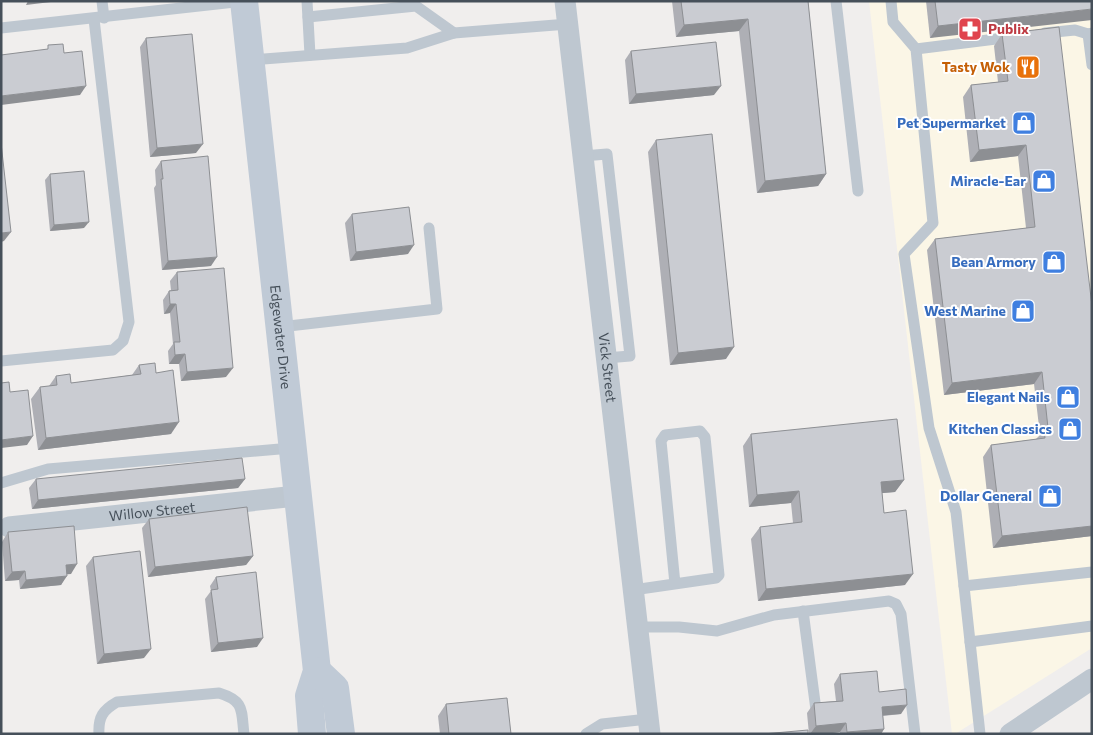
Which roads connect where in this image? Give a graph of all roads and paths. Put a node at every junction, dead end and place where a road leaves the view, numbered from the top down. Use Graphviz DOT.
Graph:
graph roads {
  1 [pos="102,1"];
  2 [pos="244,1"];
  3 [pos="308,1"];
  4 [pos="565,1"];
  5 [pos="836,1"];
  6 [pos="891,1"];
  7 [pos="308,17"];
  8 [pos="99,18"];
  9 [pos="568,24"];
  10 [pos="1,28"];
  11 [pos="454,33"];
  12 [pos="1090,33"];
  13 [pos="916,49"];
  14 [pos="310,55"];
  15 [pos="250,60"];
  16 [pos="1092,65"];
  17 [pos="858,191"];
  18 [pos="429,228"];
  19 [pos="278,327"];
  20 [pos="1,361"];
  21 [pos="291,448"];
  22 [pos="1,483"];
  23 [pos="296,496"];
  24 [pos="9,527"];
  25 [pos="1092,572"];
  26 [pos="675,584"];
  27 [pos="964,586"];
  28 [pos="633,590"];
  29 [pos="803,611"];
  30 [pos="1092,626"];
  31 [pos="637,627"];
  32 [pos="970,642"];
  33 [pos="317,671"];
  34 [pos="1091,675"];
  35 [pos="816,710"];
  36 [pos="649,726"];
  37 [pos="99,734"];
  38 [pos="244,734"];
  39 [pos="312,734"];
  40 [pos="341,734"];
  41 [pos="586,734"];
  42 [pos="915,734"];
  43 [pos="980,734"];
  44 [pos="1010,734"];
  1 -- 8 [label="lane"];
  2 -- 8 [label="lane"];
  2 -- 15 [label="street, Edgewater Drive"];
  3 -- 7 [label="lane"];
  4 -- 9 [label="street, Vick Street"];
  5 -- 17 [label="lane"];
  6 -- 13 [label="lane"];
  7 -- 11 [label="lane"];
  7 -- 14 [label="lane"];
  8 -- 10 [label="lane"];
  8 -- 20 [label="lane"];
  9 -- 11 [label="lane"];
  9 -- 28 [label="street, Vick Street"];
  11 -- 14 [label="lane"];
  12 -- 13 [label="lane"];
  12 -- 16 [label="lane"];
  13 -- 27 [label="lane"];
  14 -- 15 [label="lane"];
  15 -- 19 [label="street, Edgewater Drive"];
  18 -- 19 [label="lane"];
  19 -- 21 [label="street, Edgewater Drive"];
  21 -- 22 [label="lane"];
  21 -- 23 [label="street, Edgewater Drive"];
  23 -- 24 [label="street, Willow Street"];
  23 -- 33 [label="street, Edgewater Drive"];
  25 -- 27 [label="lane"];
  26 -- 26 [label="lane"];
  26 -- 28 [label="lane"];
  27 -- 32 [label="lane"];
  28 -- 31 [label="street, Vick Street"];
  29 -- 31 [label="lane"];
  29 -- 35 [label="lane"];
  29 -- 42 [label="lane"];
  30 -- 32 [label="lane"];
  31 -- 36 [label="street, Vick Street"];
  32 -- 43 [label="lane"];
  33 -- 39 [label="street, Edgewater Drive"];
  33 -- 40 [label="street"];
  34 -- 44 [label="street"];
  36 -- 41 [label="lane"];
  37 -- 38 [label="lane"];
}
